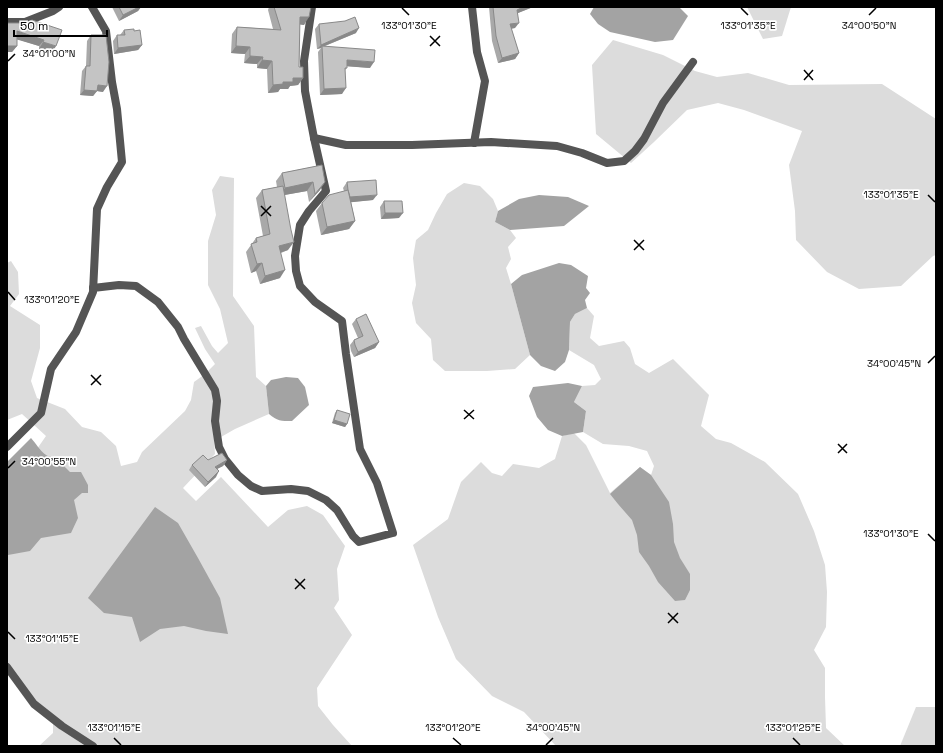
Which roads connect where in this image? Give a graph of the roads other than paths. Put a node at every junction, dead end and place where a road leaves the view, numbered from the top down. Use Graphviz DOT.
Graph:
graph roads {
  1 [pos="59,7"];
  2 [pos="92,7"];
  3 [pos="312,7"];
  4 [pos="472,7"];
  5 [pos="7,22"];
  6 [pos="694,62"];
  7 [pos="314,138"];
  8 [pos="474,142"];
  9 [pos="93,288"];
  10 [pos="7,447"];
  11 [pos="7,667"];
  12 [pos="94,746"];
  1 -- 5 [label="street"];
  2 -- 9 [label="street"];
  3 -- 7 [label="street"];
  4 -- 8 [label="street"];
  6 -- 8 [label="street"];
  7 -- 8 [label="street"];
  7 -- 9 [label="street"];
  9 -- 10 [label="street"];
  11 -- 12 [label="street"];
}
